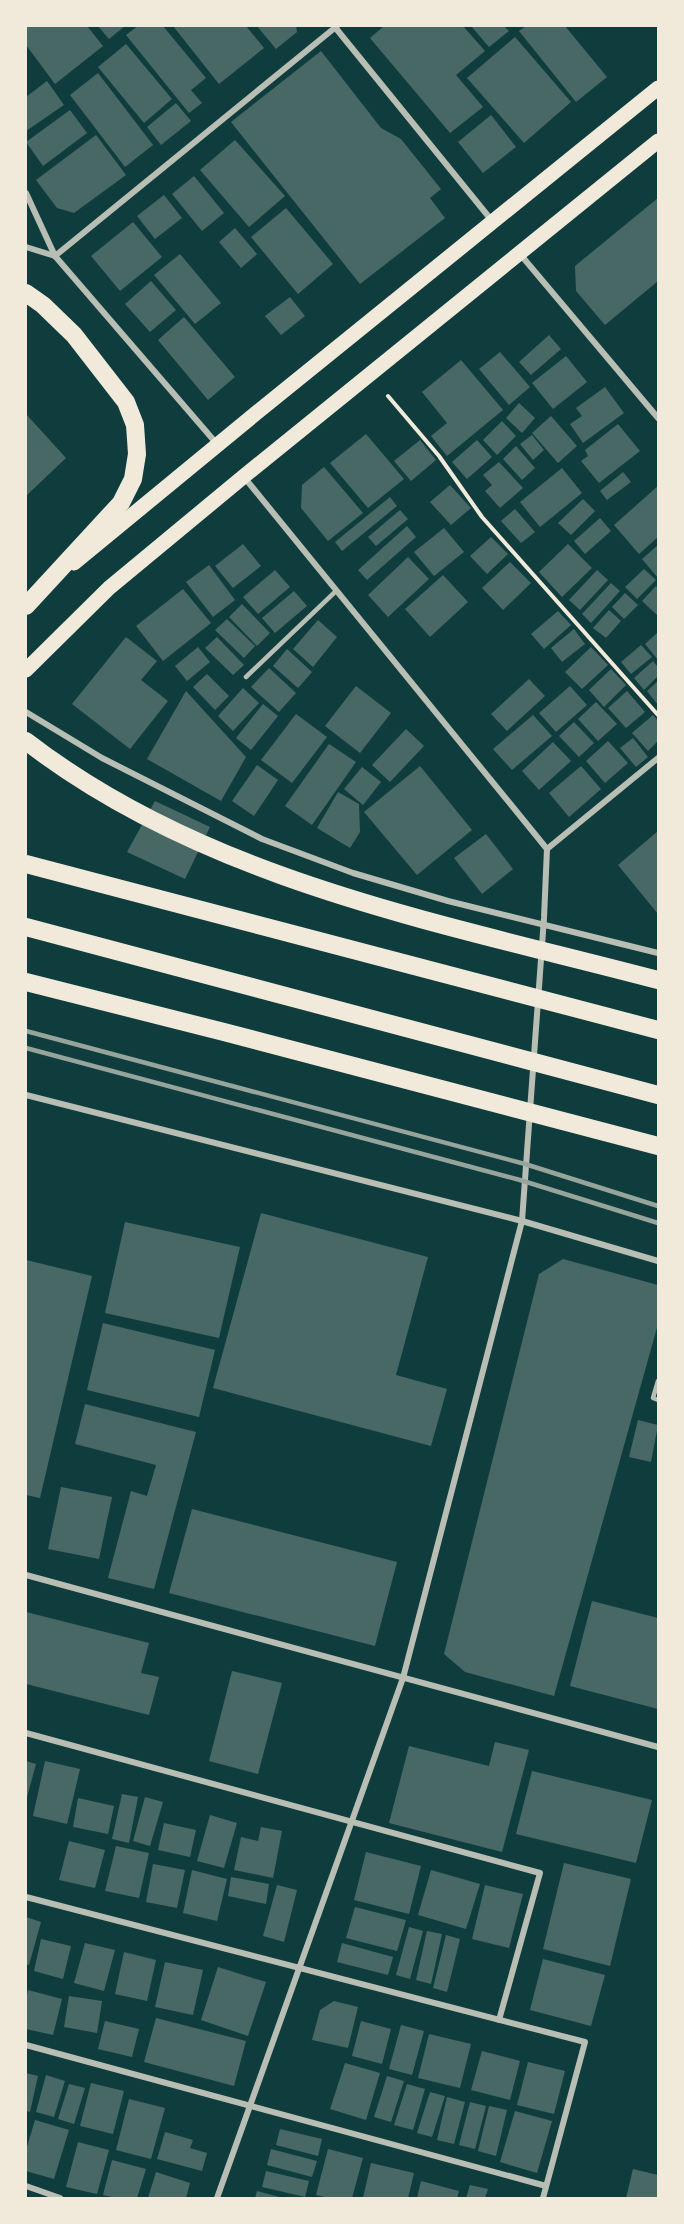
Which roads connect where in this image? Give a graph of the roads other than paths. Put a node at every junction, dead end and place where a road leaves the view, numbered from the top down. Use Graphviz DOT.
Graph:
graph roads {
  1 [pos="335,26"];
  2 [pos="658,88"];
  3 [pos="658,141"];
  4 [pos="26,193"];
  5 [pos="493,222"];
  6 [pos="26,247"];
  7 [pos="520,253"];
  8 [pos="55,256"];
  9 [pos="26,293"];
  10 [pos="658,418"];
  11 [pos="217,445"];
  12 [pos="243,477"];
  13 [pos="336,591"];
  14 [pos="26,607"];
  15 [pos="26,670"];
  16 [pos="246,677"];
  17 [pos="26,712"];
  18 [pos="26,741"];
  19 [pos="658,758"];
  20 [pos="547,849"];
  21 [pos="26,864"];
  22 [pos="543,925"];
  23 [pos="26,927"];
  24 [pos="658,953"];
  25 [pos="658,980"];
  26 [pos="26,982"];
  27 [pos="658,1030"];
  28 [pos="26,1095"];
  29 [pos="658,1095"];
  30 [pos="658,1146"];
  31 [pos="522,1221"];
  32 [pos="658,1261"];
  33 [pos="658,1381"];
  34 [pos="658,1400"];
  35 [pos="26,1575"];
  36 [pos="403,1678"];
  37 [pos="26,1733"];
  38 [pos="658,1747"];
  39 [pos="351,1822"];
  40 [pos="26,1897"];
  41 [pos="300,1968"];
  42 [pos="499,2020"];
  43 [pos="26,2044"];
  44 [pos="250,2105"];
  45 [pos="26,2186"];
  46 [pos="546,2186"];
  47 [pos="60,2199"];
  48 [pos="217,2199"];
  49 [pos="543,2199"];
  1 -- 5 [label="street"];
  1 -- 8 [label="street"];
  2 -- 5 [label="main road"];
  3 -- 7 [label="main road"];
  4 -- 8 [label="street"];
  5 -- 11 [label="main road"];
  6 -- 8 [label="street"];
  7 -- 10 [label="street"];
  7 -- 12 [label="main road"];
  8 -- 11 [label="street"];
  9 -- 14 [label="highway"];
  11 -- 14 [label="main road"];
  12 -- 13 [label="street"];
  12 -- 15 [label="main road"];
  13 -- 16 [label="lane"];
  13 -- 20 [label="street"];
  17 -- 22 [label="street"];
  18 -- 25 [label="highway"];
  19 -- 20 [label="street"];
  20 -- 22 [label="street"];
  21 -- 27 [label="highway"];
  22 -- 24 [label="street"];
  22 -- 31 [label="street"];
  23 -- 29 [label="highway"];
  26 -- 30 [label="highway"];
  28 -- 31 [label="street"];
  31 -- 32 [label="street"];
  31 -- 36 [label="street"];
  33 -- 34 [label="lane"];
  35 -- 36 [label="street"];
  36 -- 38 [label="street"];
  36 -- 39 [label="street"];
  37 -- 39 [label="street"];
  39 -- 41 [label="street"];
  39 -- 42 [label="street"];
  40 -- 41 [label="street"];
  41 -- 42 [label="street"];
  41 -- 44 [label="street"];
  42 -- 46 [label="street"];
  43 -- 44 [label="street"];
  44 -- 46 [label="street"];
  44 -- 48 [label="street"];
  45 -- 47 [label="street"];
  46 -- 49 [label="street"];
}
